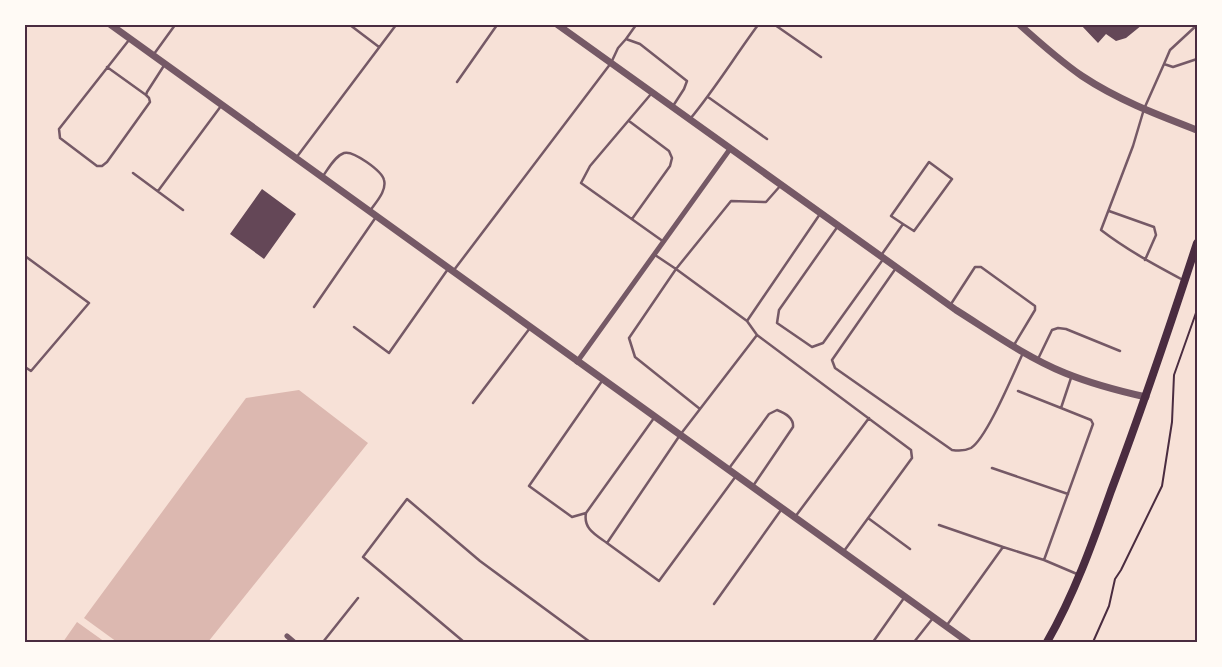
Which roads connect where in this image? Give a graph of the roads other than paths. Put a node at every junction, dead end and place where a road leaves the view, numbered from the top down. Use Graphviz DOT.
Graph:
graph roads {
  1 [pos="175,25"];
  2 [pos="350,25"];
  3 [pos="396,25"];
  4 [pos="497,25"];
  5 [pos="558,25"];
  6 [pos="636,25"];
  7 [pos="758,25"];
  8 [pos="775,25"];
  9 [pos="1020,25"];
  10 [pos="1197,25"];
  11 [pos="115,26"];
  12 [pos="566,27"];
  13 [pos="130,38"];
  14 [pos="626,39"];
  15 [pos="379,47"];
  16 [pos="153,55"];
  17 [pos="821,57"];
  18 [pos="1197,59"];
  19 [pos="165,64"];
  20 [pos="611,64"];
  21 [pos="1164,64"];
  22 [pos="107,67"];
  23 [pos="457,82"];
  24 [pos="652,93"];
  25 [pos="146,95"];
  26 [pos="708,97"];
  27 [pos="222,105"];
  28 [pos="672,107"];
  29 [pos="1144,109"];
  30 [pos="689,120"];
  31 [pos="629,121"];
  32 [pos="1197,130"];
  33 [pos="767,139"];
  34 [pos="730,149"];
  35 [pos="296,158"];
  36 [pos="133,173"];
  37 [pos="322,177"];
  38 [pos="781,185"];
  39 [pos="158,191"];
  40 [pos="183,210"];
  41 [pos="370,211"];
  42 [pos="1109,211"];
  43 [pos="821,212"];
  44 [pos="377,216"];
  45 [pos="632,219"];
  46 [pos="903,224"];
  47 [pos="838,225"];
  48 [pos="664,242"];
  49 [pos="1197,243"];
  50 [pos="655,254"];
  51 [pos="25,257"];
  52 [pos="883,257"];
  53 [pos="1145,260"];
  54 [pos="897,267"];
  55 [pos="676,269"];
  56 [pos="451,270"];
  57 [pos="1185,281"];
  58 [pos="950,306"];
  59 [pos="314,307"];
  60 [pos="747,321"];
  61 [pos="354,327"];
  62 [pos="531,327"];
  63 [pos="757,335"];
  64 [pos="1014,347"];
  65 [pos="1120,351"];
  66 [pos="1023,352"];
  67 [pos="1038,359"];
  68 [pos="577,362"];
  69 [pos="25,367"];
  70 [pos="1072,376"];
  71 [pos="603,380"];
  72 [pos="1018,391"];
  73 [pos="1146,398"];
  74 [pos="473,403"];
  75 [pos="1061,408"];
  76 [pos="700,409"];
  77 [pos="654,417"];
  78 [pos="870,418"];
  79 [pos="680,435"];
  80 [pos="992,468"];
  81 [pos="728,470"];
  82 [pos="736,476"];
  83 [pos="752,487"];
  84 [pos="1068,494"];
  85 [pos="782,509"];
  86 [pos="586,513"];
  87 [pos="795,517"];
  88 [pos="868,518"];
  89 [pos="939,525"];
  90 [pos="607,543"];
  91 [pos="1003,547"];
  92 [pos="910,549"];
  93 [pos="843,552"];
  94 [pos="1044,560"];
  95 [pos="1079,575"];
  96 [pos="905,597"];
  97 [pos="358,598"];
  98 [pos="714,604"];
  99 [pos="934,617"];
  100 [pos="947,626"];
  101 [pos="287,636"];
  102 [pos="294,642"];
  103 [pos="323,642"];
  104 [pos="464,642"];
  105 [pos="590,642"];
  106 [pos="873,642"];
  107 [pos="914,642"];
  108 [pos="968,642"];
  109 [pos="1048,642"];
  1 -- 16 [label="lane"];
  2 -- 15 [label="lane"];
  3 -- 15 [label="lane"];
  4 -- 23 [label="lane"];
  5 -- 12 [label="street"];
  6 -- 14 [label="lane"];
  7 -- 26 [label="lane"];
  8 -- 17 [label="lane"];
  9 -- 29 [label="street"];
  10 -- 21 [label="lane"];
  11 -- 13 [label="street"];
  12 -- 20 [label="street"];
  13 -- 16 [label="street"];
  13 -- 22 [label="lane"];
  14 -- 20 [label="lane"];
  14 -- 28 [label="lane"];
  15 -- 35 [label="lane"];
  16 -- 19 [label="street"];
  18 -- 21 [label="lane"];
  19 -- 25 [label="lane"];
  19 -- 27 [label="street"];
  20 -- 24 [label="street"];
  20 -- 56 [label="lane"];
  21 -- 29 [label="lane"];
  22 -- 25 [label="lane"];
  22 -- 25 [label="lane"];
  24 -- 28 [label="street"];
  24 -- 31 [label="lane"];
  26 -- 30 [label="lane"];
  26 -- 33 [label="lane"];
  27 -- 35 [label="street"];
  27 -- 39 [label="lane"];
  28 -- 30 [label="street"];
  29 -- 32 [label="street"];
  29 -- 42 [label="lane"];
  30 -- 34 [label="street"];
  31 -- 45 [label="lane"];
  31 -- 45 [label="lane"];
  34 -- 38 [label="street"];
  34 -- 48 [label="street"];
  35 -- 37 [label="street"];
  36 -- 39 [label="lane"];
  37 -- 41 [label="street"];
  37 -- 41 [label="lane"];
  38 -- 43 [label="street"];
  38 -- 55 [label="lane"];
  39 -- 40 [label="lane"];
  41 -- 44 [label="street"];
  42 -- 53 [label="lane"];
  42 -- 53 [label="lane"];
  43 -- 47 [label="street"];
  43 -- 60 [label="lane"];
  44 -- 56 [label="street"];
  44 -- 59 [label="lane"];
  45 -- 48 [label="lane"];
  46 -- 46 [label="lane"];
  46 -- 52 [label="lane"];
  47 -- 52 [label="street"];
  47 -- 52 [label="lane"];
  48 -- 50 [label="street"];
  49 -- 57 [label="main road"];
  50 -- 55 [label="lane"];
  50 -- 68 [label="street"];
  51 -- 69 [label="lane"];
  52 -- 54 [label="street"];
  53 -- 57 [label="lane"];
  54 -- 58 [label="street"];
  54 -- 66 [label="lane"];
  55 -- 60 [label="lane"];
  55 -- 76 [label="lane"];
  56 -- 61 [label="lane"];
  56 -- 62 [label="street"];
  57 -- 73 [label="main road"];
  58 -- 64 [label="street"];
  58 -- 64 [label="lane"];
  60 -- 63 [label="lane"];
  62 -- 68 [label="street"];
  62 -- 74 [label="lane"];
  63 -- 76 [label="lane"];
  63 -- 78 [label="lane"];
  64 -- 66 [label="street"];
  65 -- 67 [label="lane"];
  66 -- 67 [label="street"];
  67 -- 70 [label="street"];
  68 -- 71 [label="street"];
  70 -- 73 [label="street"];
  70 -- 75 [label="lane"];
  71 -- 77 [label="street"];
  71 -- 86 [label="lane"];
  72 -- 75 [label="lane"];
  73 -- 95 [label="main road"];
  75 -- 84 [label="lane"];
  76 -- 79 [label="lane"];
  77 -- 79 [label="street"];
  77 -- 86 [label="lane"];
  78 -- 87 [label="lane"];
  78 -- 88 [label="lane"];
  79 -- 81 [label="street"];
  79 -- 90 [label="lane"];
  80 -- 84 [label="lane"];
  81 -- 82 [label="street"];
  81 -- 83 [label="lane"];
  82 -- 83 [label="street"];
  82 -- 90 [label="lane"];
  83 -- 85 [label="street"];
  84 -- 94 [label="lane"];
  85 -- 87 [label="street"];
  85 -- 98 [label="lane"];
  86 -- 90 [label="lane"];
  87 -- 93 [label="street"];
  88 -- 92 [label="lane"];
  88 -- 93 [label="lane"];
  89 -- 91 [label="lane"];
  91 -- 94 [label="lane"];
  91 -- 100 [label="lane"];
  93 -- 96 [label="street"];
  94 -- 95 [label="lane"];
  95 -- 109 [label="main road"];
  96 -- 99 [label="street"];
  96 -- 106 [label="lane"];
  97 -- 103 [label="lane"];
  99 -- 100 [label="street"];
  99 -- 107 [label="lane"];
  100 -- 108 [label="street"];
  101 -- 102 [label="street"];
  104 -- 105 [label="lane"];
}
